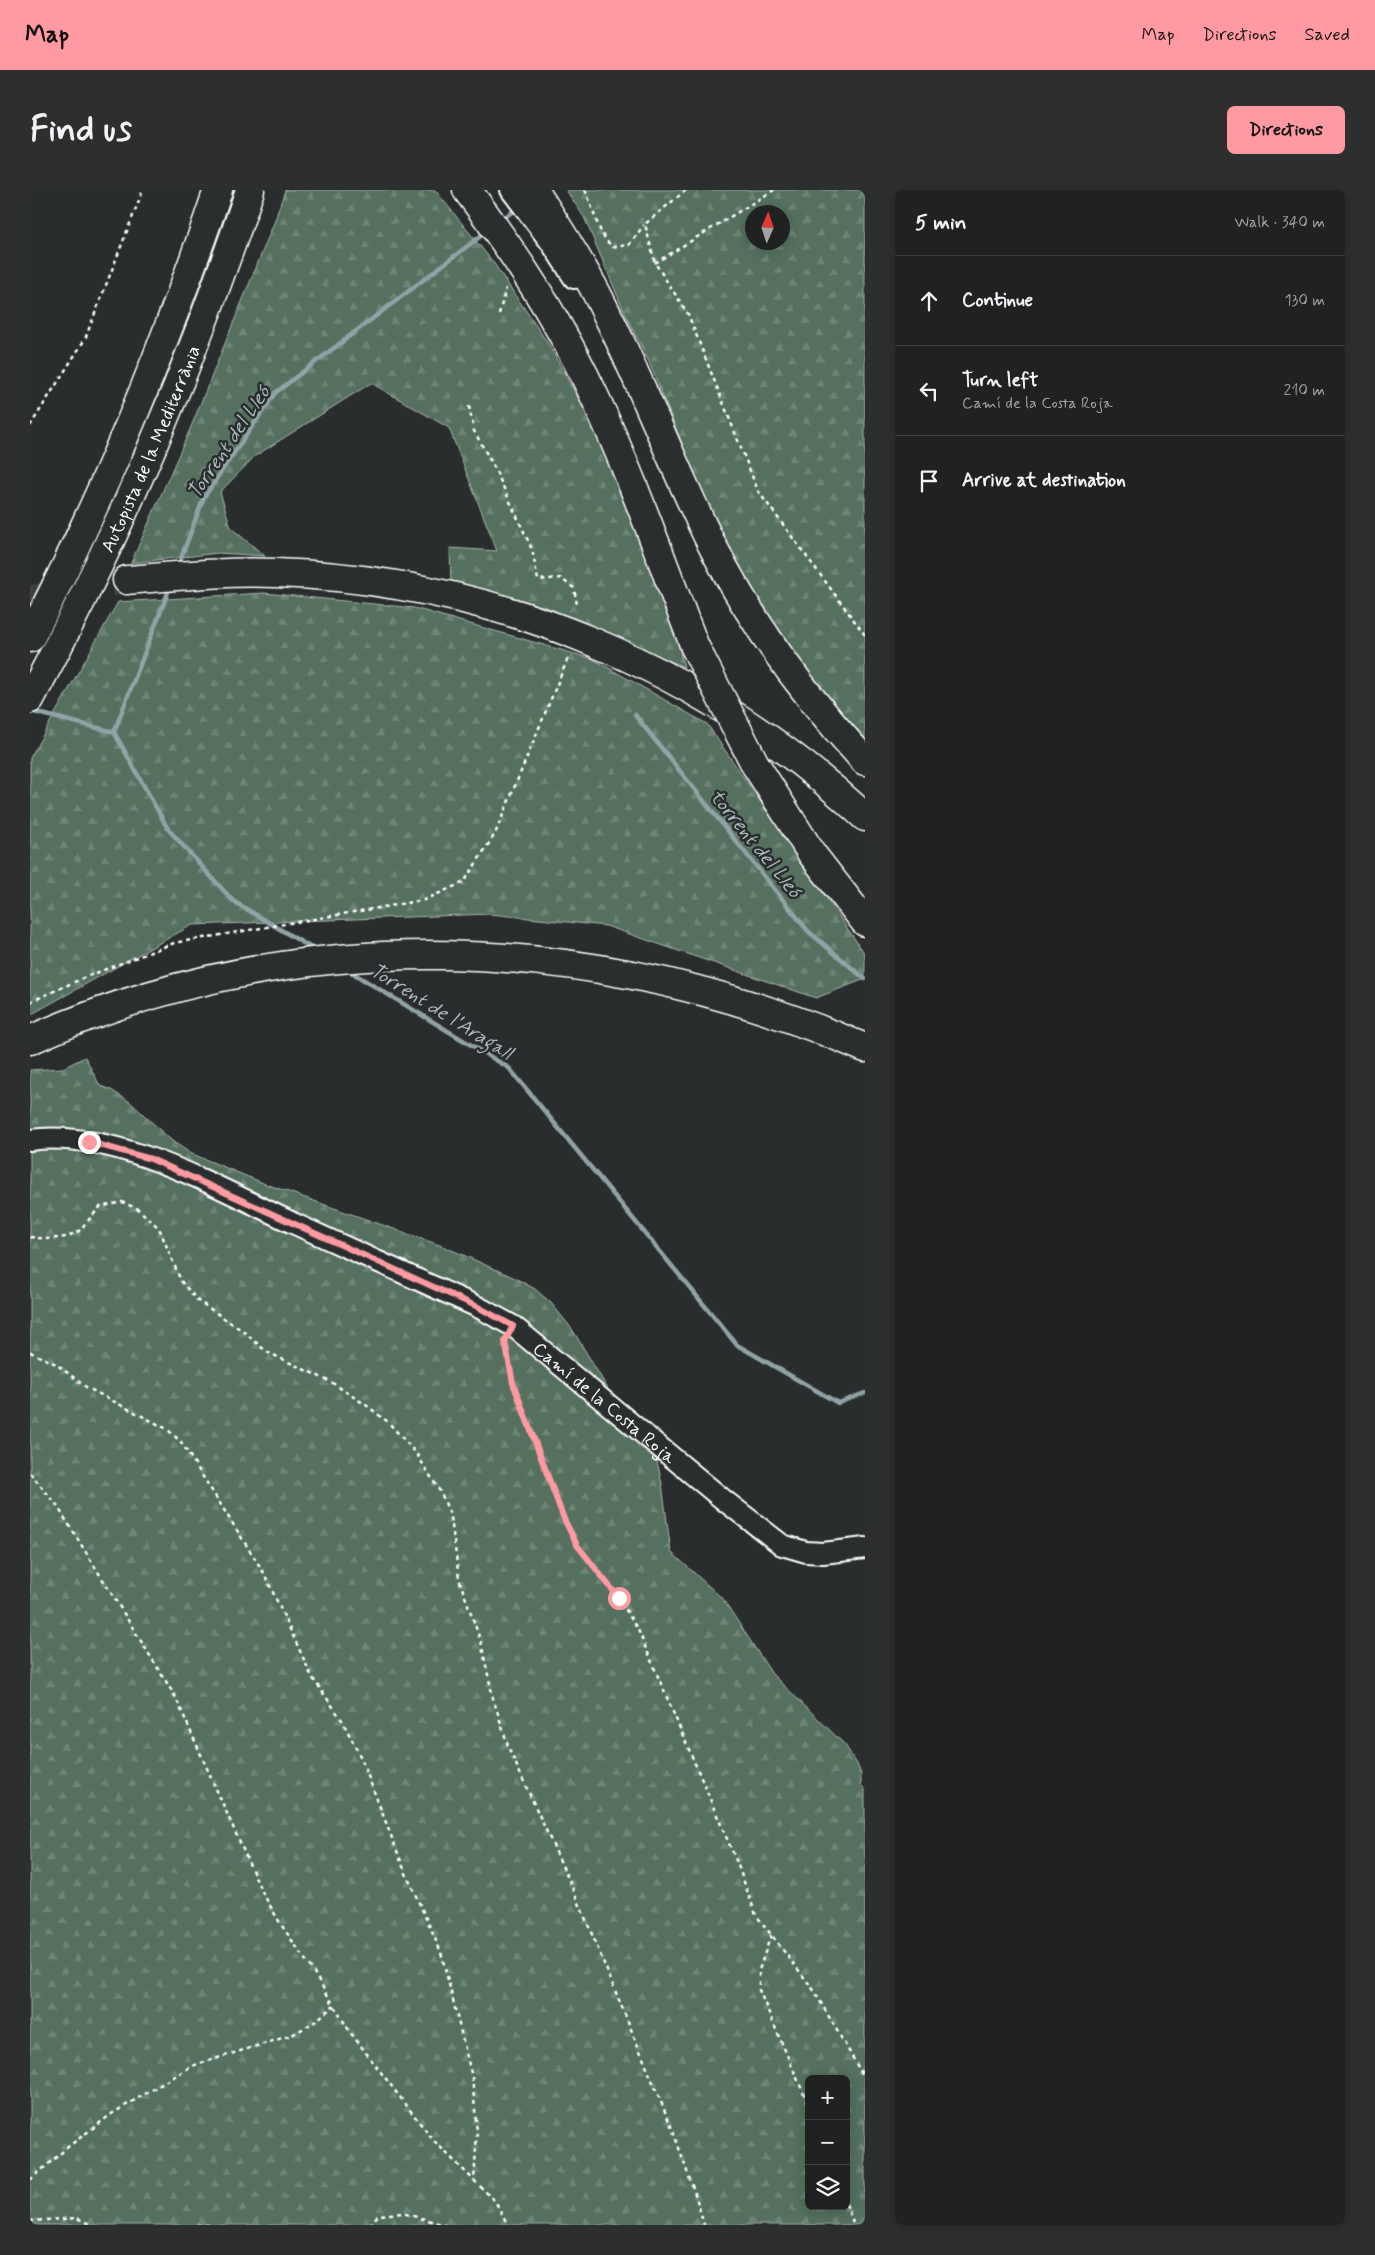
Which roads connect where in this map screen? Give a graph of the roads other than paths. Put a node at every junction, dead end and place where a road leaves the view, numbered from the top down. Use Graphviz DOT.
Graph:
graph roads {
  1 [pos="218,190"];
  2 [pos="250,190"];
  3 [pos="466,190"];
  4 [pos="511,190"];
  5 [pos="534,190"];
  6 [pos="630,363"];
  7 [pos="127,580"];
  8 [pos="30,638"];
  9 [pos="30,699"];
  10 [pos="865,761"];
  11 [pos="865,818"];
  12 [pos="865,922"];
  13 [pos="30,1040"];
  14 [pos="865,1048"];
  15 [pos="30,1140"];
  16 [pos="865,1548"];
  1 -- 8 [label="highway, Autopista de la Mediterrània"];
  2 -- 9 [label="highway, Autopista de la Mediterrània"];
  3 -- 12 [label="highway, bridge"];
  4 -- 6 [label="street"];
  5 -- 6 [label="highway"];
  6 -- 10 [label="highway"];
  7 -- 11 [label="highway"];
  13 -- 14 [label="highway"];
  15 -- 16 [label="street, Camí de la Costa Roja"];
}
